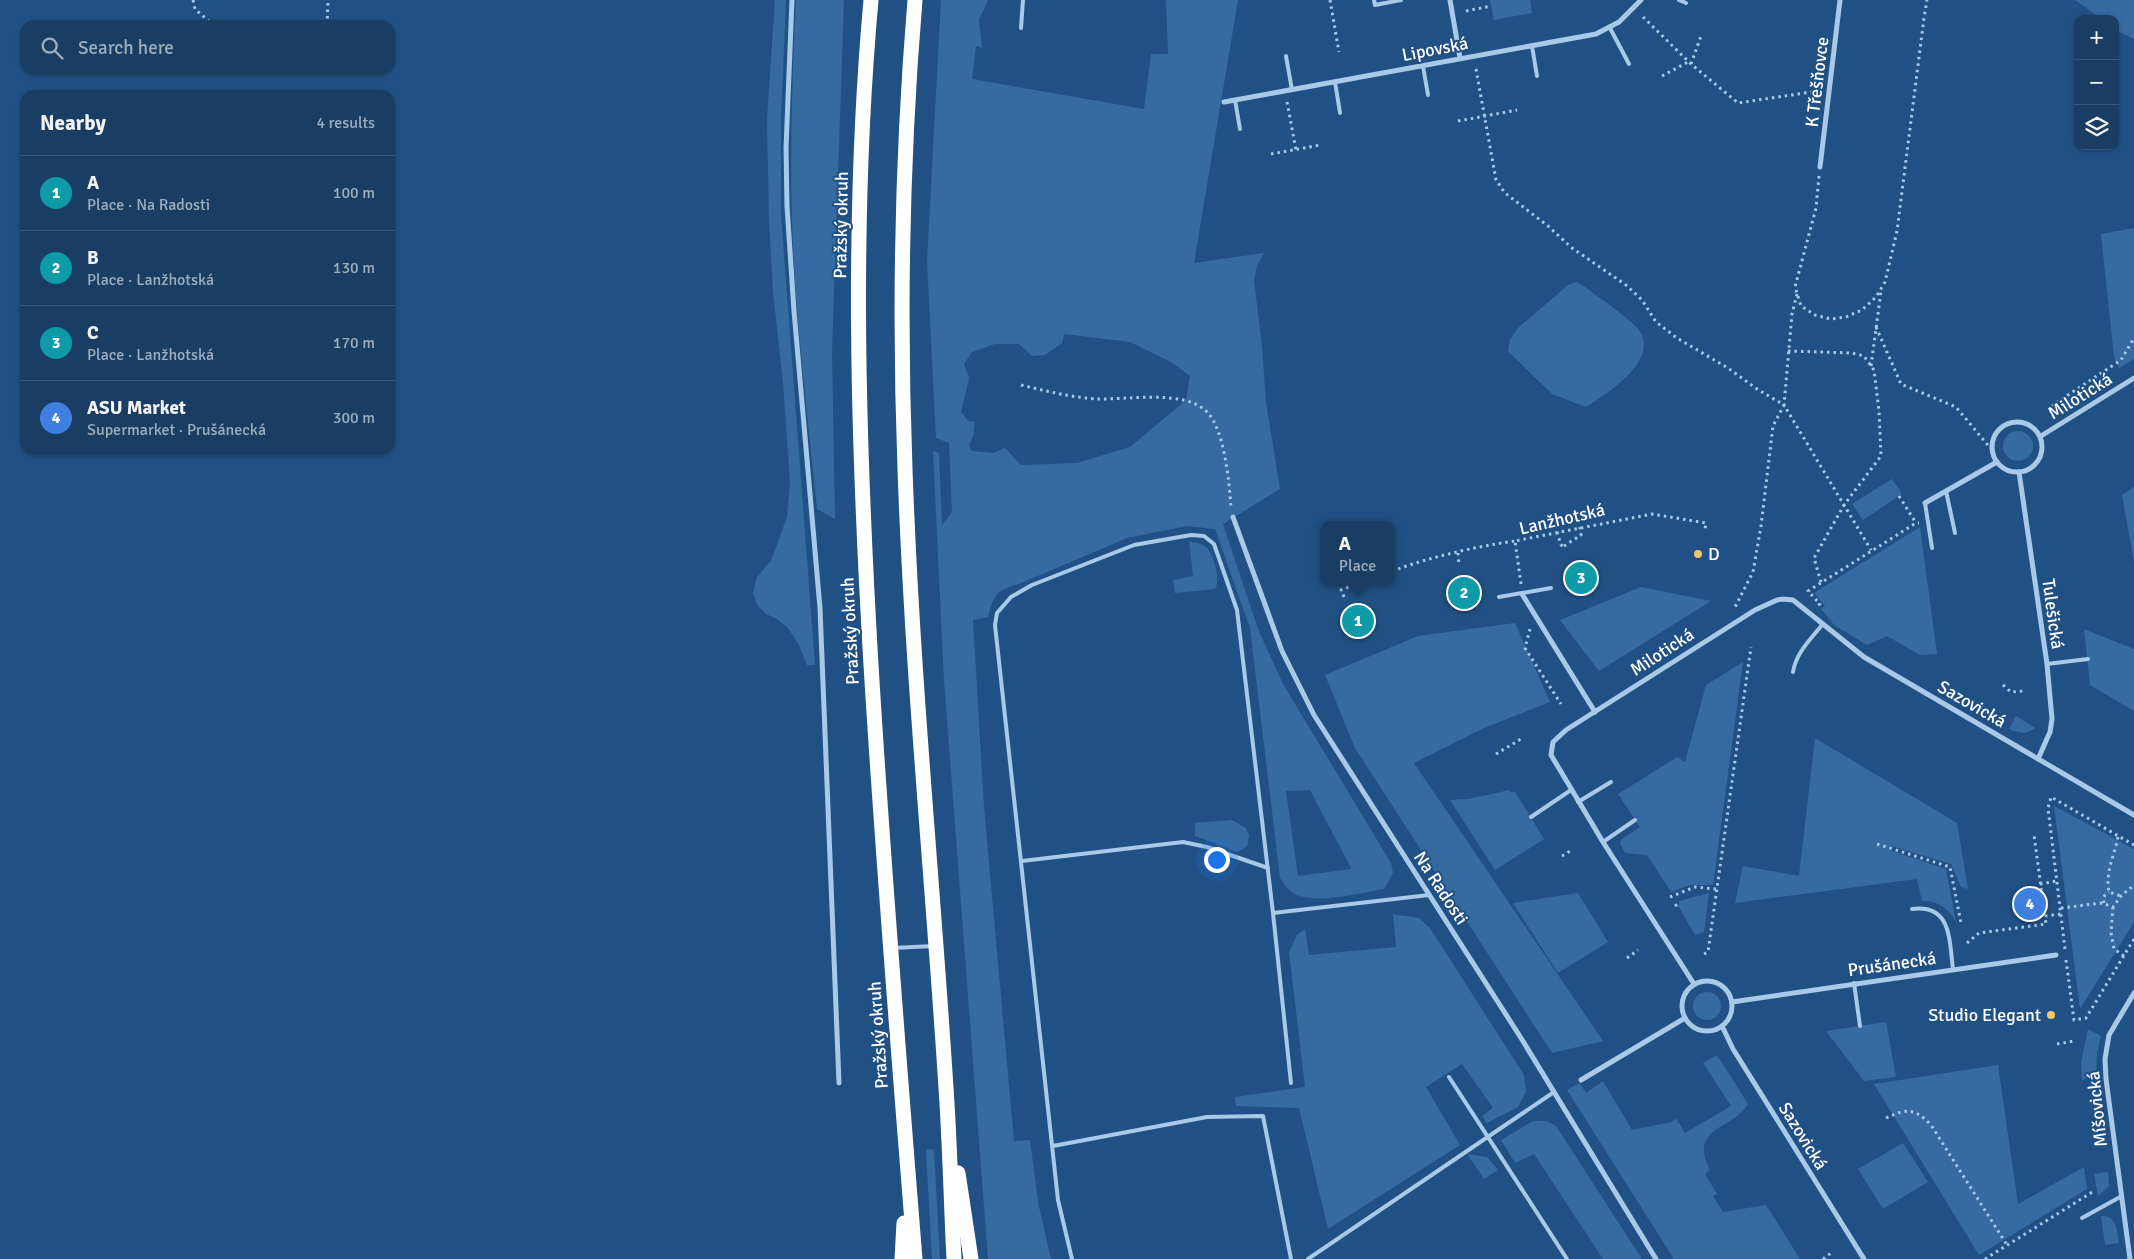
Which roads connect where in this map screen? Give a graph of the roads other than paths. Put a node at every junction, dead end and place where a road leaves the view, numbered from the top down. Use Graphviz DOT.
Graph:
graph roads {
  1 [pos="792,0"];
  2 [pos="871,0"];
  3 [pos="915,0"];
  4 [pos="1023,0"];
  5 [pos="1374,0"];
  6 [pos="1401,0"];
  7 [pos="1450,0"];
  8 [pos="1641,0"];
  9 [pos="1679,0"];
  10 [pos="1840,0"];
  11 [pos="1686,3"];
  12 [pos="1021,28"];
  13 [pos="1610,28"];
  14 [pos="1532,46"];
  15 [pos="1286,56"];
  16 [pos="1460,58"];
  17 [pos="1629,64"];
  18 [pos="1423,66"];
  19 [pos="1537,76"];
  20 [pos="1334,82"];
  21 [pos="1292,90"];
  22 [pos="1428,95"];
  23 [pos="1235,100"];
  24 [pos="1224,102"];
  25 [pos="1340,113"];
  26 [pos="1240,129"];
  27 [pos="1820,167"];
  28 [pos="2134,378"];
  29 [pos="2041,436"];
  30 [pos="1997,462"];
  31 [pos="2019,472"];
  32 [pos="1946,491"];
  33 [pos="1925,503"];
  34 [pos="1233,517"];
  35 [pos="1955,533"];
  36 [pos="1932,548"];
  37 [pos="1551,588"];
  38 [pos="1522,594"];
  39 [pos="1499,598"];
  40 [pos="1803,608"];
  41 [pos="1822,626"];
  42 [pos="2088,660"];
  43 [pos="2047,664"];
  44 [pos="1793,672"];
  45 [pos="1595,712"];
  46 [pos="2038,758"];
  47 [pos="1611,782"];
  48 [pos="1571,790"];
  49 [pos="1578,802"];
  50 [pos="2134,815"];
  51 [pos="1531,817"];
  52 [pos="1635,820"];
  53 [pos="1603,842"];
  54 [pos="1022,861"];
  55 [pos="1268,868"];
  56 [pos="1430,895"];
  57 [pos="1912,909"];
  58 [pos="1274,913"];
  59 [pos="936,946"];
  60 [pos="891,948"];
  61 [pos="2056,955"];
  62 [pos="1953,969"];
  63 [pos="1854,983"];
  64 [pos="1694,984"];
  65 [pos="2134,993"];
  66 [pos="1732,1002"];
  67 [pos="1685,1018"];
  68 [pos="1722,1026"];
  69 [pos="1860,1026"];
  70 [pos="1449,1077"];
  71 [pos="1581,1080"];
  72 [pos="839,1083"];
  73 [pos="1291,1083"];
  74 [pos="946,1090"];
  75 [pos="1554,1092"];
  76 [pos="1488,1138"];
  77 [pos="1052,1146"];
  78 [pos="907,1172"];
  79 [pos="2122,1196"];
  80 [pos="2082,1218"];
  81 [pos="902,1259"];
  82 [pos="915,1259"];
  83 [pos="954,1259"];
  84 [pos="971,1259"];
  85 [pos="1072,1259"];
  86 [pos="1291,1259"];
  87 [pos="1308,1259"];
  88 [pos="1567,1259"];
  89 [pos="1656,1259"];
  90 [pos="1864,1259"];
  91 [pos="2130,1259"];
  1 -- 72 [label="street"];
  2 -- 60 [label="highway, Pražský okruh"];
  3 -- 59 [label="highway"];
  4 -- 12 [label="lane"];
  5 -- 6 [label="lane"];
  7 -- 16 [label="street"];
  8 -- 13 [label="street, Lipovská"];
  9 -- 11 [label="lane"];
  10 -- 27 [label="street, K Třešňovce"];
  13 -- 14 [label="street, Lipovská"];
  13 -- 17 [label="lane"];
  14 -- 16 [label="street, Lipovská"];
  14 -- 19 [label="lane"];
  15 -- 21 [label="lane"];
  16 -- 18 [label="street, Lipovská"];
  18 -- 20 [label="street, Lipovská"];
  18 -- 22 [label="lane"];
  20 -- 21 [label="street, Lipovská"];
  20 -- 25 [label="lane"];
  21 -- 23 [label="street, Lipovská"];
  23 -- 24 [label="street, Lipovská"];
  23 -- 26 [label="lane"];
  28 -- 29 [label="street, Milotická"];
  29 -- 30 [label="street, Milotická"];
  29 -- 31 [label="street, Milotická"];
  30 -- 31 [label="street"];
  30 -- 32 [label="street"];
  31 -- 43 [label="street, Tulešická"];
  32 -- 33 [label="street"];
  32 -- 35 [label="lane"];
  33 -- 36 [label="lane"];
  34 -- 56 [label="street, Na Radosti"];
  37 -- 38 [label="lane"];
  38 -- 39 [label="lane"];
  38 -- 45 [label="street"];
  40 -- 41 [label="street, Sazovická"];
  40 -- 45 [label="street, Milotická"];
  41 -- 44 [label="lane"];
  41 -- 46 [label="street, Sazovická"];
  42 -- 43 [label="lane"];
  43 -- 46 [label="street, Tulešická"];
  45 -- 48 [label="street, Milotická"];
  46 -- 50 [label="street, Sazovická"];
  47 -- 49 [label="lane"];
  48 -- 49 [label="street"];
  48 -- 51 [label="lane"];
  49 -- 53 [label="street"];
  52 -- 53 [label="lane"];
  53 -- 64 [label="street"];
  54 -- 55 [label="lane"];
  54 -- 55 [label="lane"];
  54 -- 77 [label="lane"];
  55 -- 58 [label="lane"];
  56 -- 58 [label="lane"];
  56 -- 75 [label="street, Na Radosti"];
  57 -- 62 [label="lane"];
  58 -- 73 [label="lane"];
  59 -- 60 [label="lane"];
  59 -- 74 [label="highway"];
  60 -- 78 [label="highway, Pražský okruh"];
  61 -- 62 [label="street, Prušánecká"];
  62 -- 63 [label="street, Prušánecká"];
  63 -- 66 [label="street, Prušánecká"];
  63 -- 69 [label="lane"];
  64 -- 66 [label="street"];
  64 -- 67 [label="street"];
  65 -- 79 [label="street, Míšovická"];
  66 -- 68 [label="street"];
  67 -- 68 [label="street"];
  67 -- 71 [label="street"];
  68 -- 90 [label="street, Sazovická"];
  70 -- 76 [label="lane"];
  74 -- 83 [label="highway"];
  74 -- 84 [label="highway"];
  75 -- 76 [label="lane"];
  75 -- 89 [label="street, Na Radosti"];
  76 -- 87 [label="lane"];
  76 -- 88 [label="lane"];
  77 -- 85 [label="lane"];
  77 -- 86 [label="lane"];
  78 -- 81 [label="highway"];
  78 -- 82 [label="highway, Pražský okruh"];
  79 -- 80 [label="lane"];
  79 -- 91 [label="street, Míšovická"];
}
